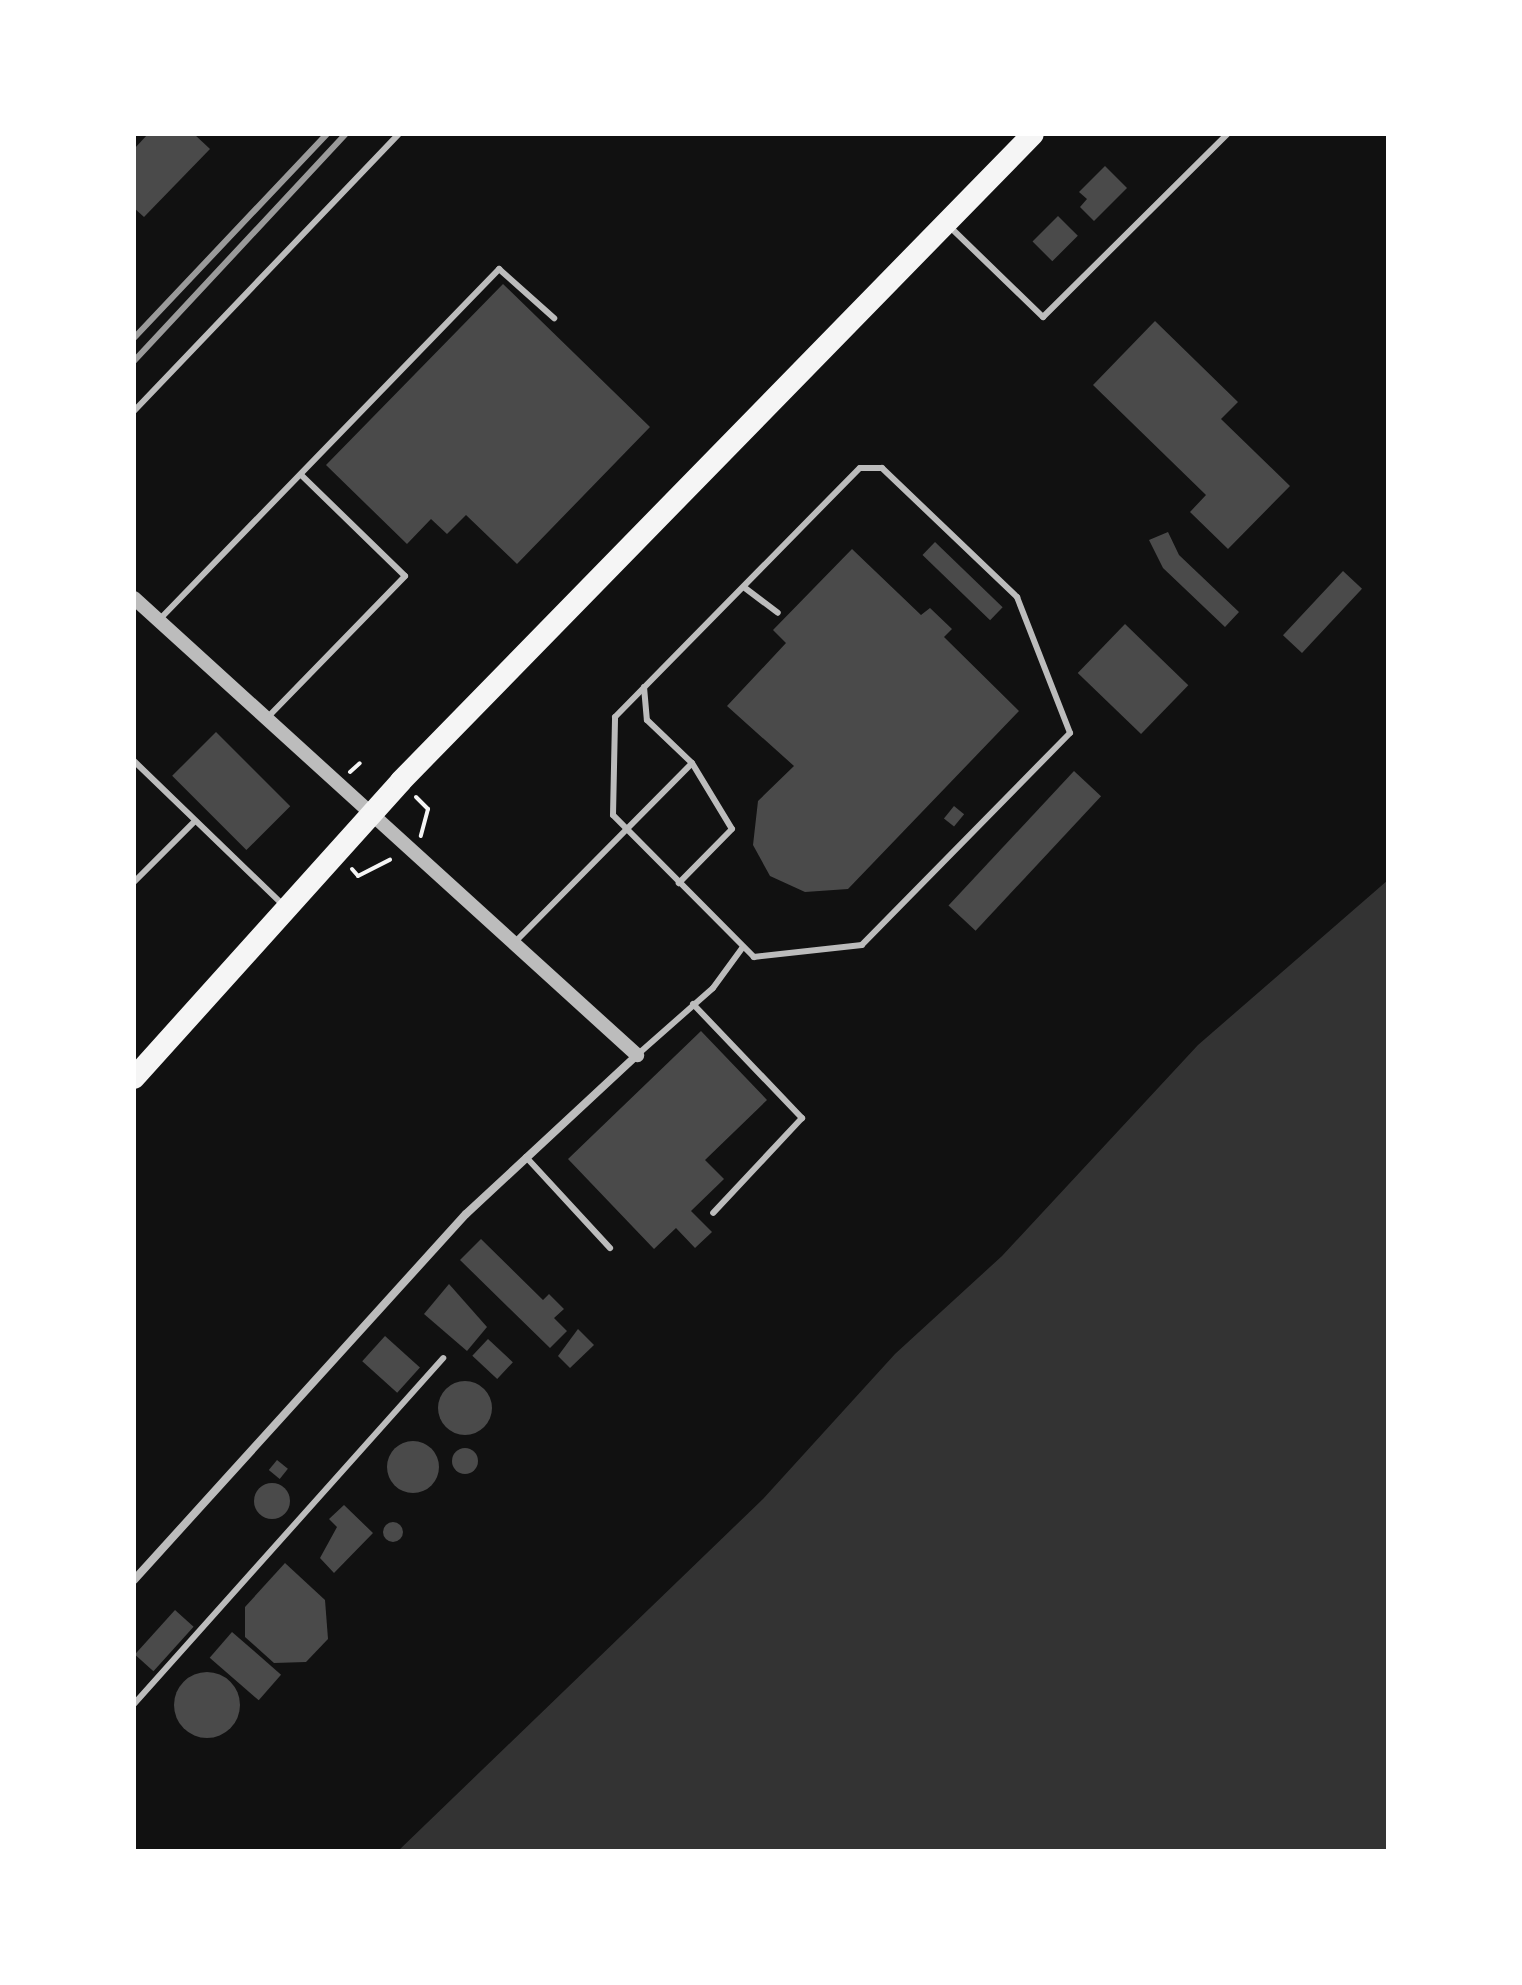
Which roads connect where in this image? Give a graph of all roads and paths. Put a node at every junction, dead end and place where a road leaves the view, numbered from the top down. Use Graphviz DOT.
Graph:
graph roads {
  1 [pos="399,134"];
  2 [pos="1033,134"];
  3 [pos="1227,134"];
  4 [pos="946,224"];
  5 [pos="554,318"];
  6 [pos="134,411"];
  7 [pos="301,475"];
  8 [pos="745,588"];
  9 [pos="134,598"];
  10 [pos="778,613"];
  11 [pos="159,620"];
  12 [pos="644,687"];
  13 [pos="267,718"];
  14 [pos="134,761"];
  15 [pos="692,763"];
  16 [pos="373,811"];
  17 [pos="195,821"];
  18 [pos="626,830"];
  19 [pos="134,882"];
  20 [pos="679,883"];
  21 [pos="284,906"];
  22 [pos="516,941"];
  23 [pos="743,947"];
  24 [pos="693,1004"];
  25 [pos="637,1055"];
  26 [pos="134,1078"];
  27 [pos="526,1157"];
  28 [pos="713,1213"];
  29 [pos="610,1248"];
  30 [pos="443,1358"];
  31 [pos="134,1580"];
  32 [pos="134,1704"];
  1 -- 6 [label="lane"];
  2 -- 4 [label="highway"];
  3 -- 4 [label="lane"];
  4 -- 16 [label="highway"];
  5 -- 7 [label="lane"];
  7 -- 11 [label="lane"];
  7 -- 13 [label="lane"];
  8 -- 10 [label="lane"];
  8 -- 12 [label="lane"];
  8 -- 23 [label="lane"];
  9 -- 11 [label="street"];
  11 -- 13 [label="street"];
  12 -- 15 [label="lane"];
  12 -- 18 [label="lane"];
  13 -- 16 [label="street"];
  14 -- 17 [label="lane"];
  15 -- 18 [label="lane"];
  15 -- 20 [label="lane"];
  16 -- 21 [label="highway"];
  16 -- 22 [label="street"];
  17 -- 19 [label="lane"];
  17 -- 21 [label="lane"];
  18 -- 20 [label="lane"];
  18 -- 22 [label="lane"];
  20 -- 23 [label="lane"];
  21 -- 26 [label="highway"];
  22 -- 25 [label="street"];
  23 -- 24 [label="lane"];
  24 -- 25 [label="lane"];
  24 -- 28 [label="lane"];
  25 -- 27 [label="street"];
  27 -- 29 [label="lane"];
  27 -- 31 [label="street"];
  30 -- 32 [label="lane"];
}
